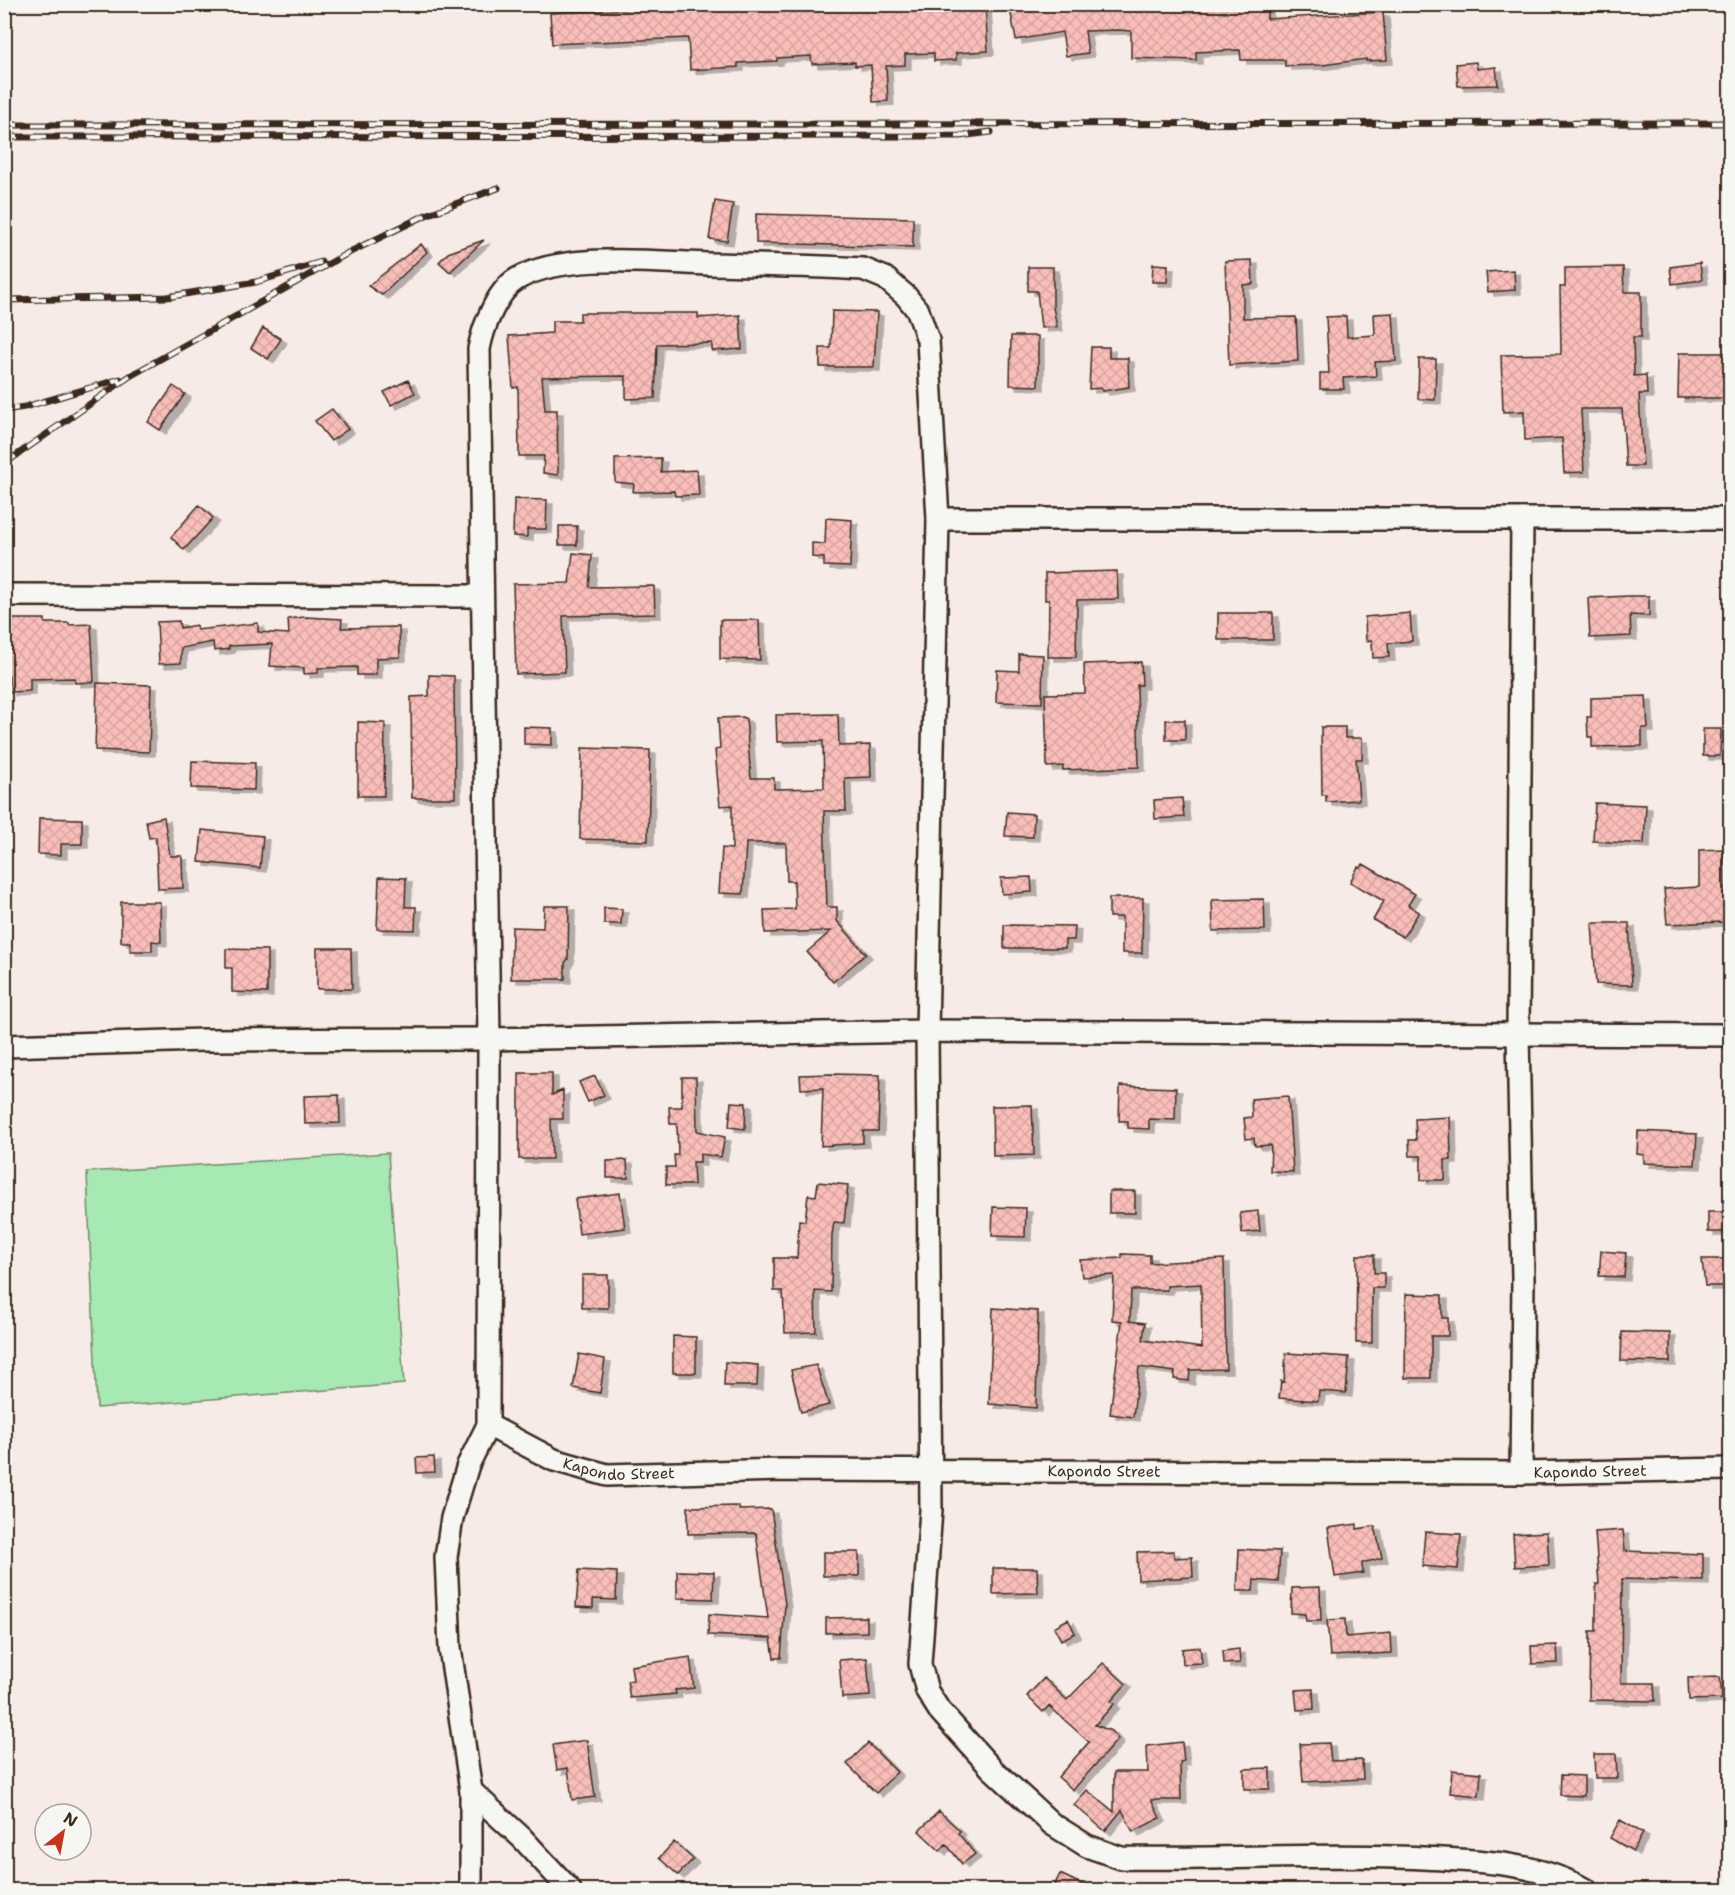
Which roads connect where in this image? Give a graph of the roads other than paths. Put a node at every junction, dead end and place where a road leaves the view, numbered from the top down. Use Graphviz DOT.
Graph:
graph roads {
  1 [pos="938,519"];
  2 [pos="1522,519"];
  3 [pos="1731,519"];
  4 [pos="4,595"];
  5 [pos="481,596"];
  6 [pos="927,1031"];
  7 [pos="1518,1034"];
  8 [pos="1731,1035"];
  9 [pos="489,1039"];
  10 [pos="4,1046"];
  11 [pos="488,1425"];
  12 [pos="1731,1469"];
  13 [pos="931,1472"];
  14 [pos="1521,1473"];
  15 [pos="471,1791"];
  16 [pos="471,1890"];
  17 [pos="570,1890"];
  18 [pos="1586,1890"];
  1 -- 2 [label="street"];
  1 -- 5 [label="street"];
  1 -- 6 [label="street"];
  2 -- 3 [label="street"];
  2 -- 7 [label="street"];
  4 -- 5 [label="street"];
  5 -- 9 [label="street"];
  6 -- 7 [label="street"];
  6 -- 9 [label="street"];
  6 -- 13 [label="street"];
  7 -- 8 [label="street"];
  7 -- 14 [label="street"];
  9 -- 10 [label="street"];
  9 -- 11 [label="street"];
  11 -- 13 [label="street, Kapondo Street"];
  11 -- 15 [label="street"];
  12 -- 14 [label="street, Kapondo Street"];
  13 -- 14 [label="street, Kapondo Street"];
  13 -- 18 [label="street"];
  15 -- 16 [label="street"];
  15 -- 17 [label="street"];
}
